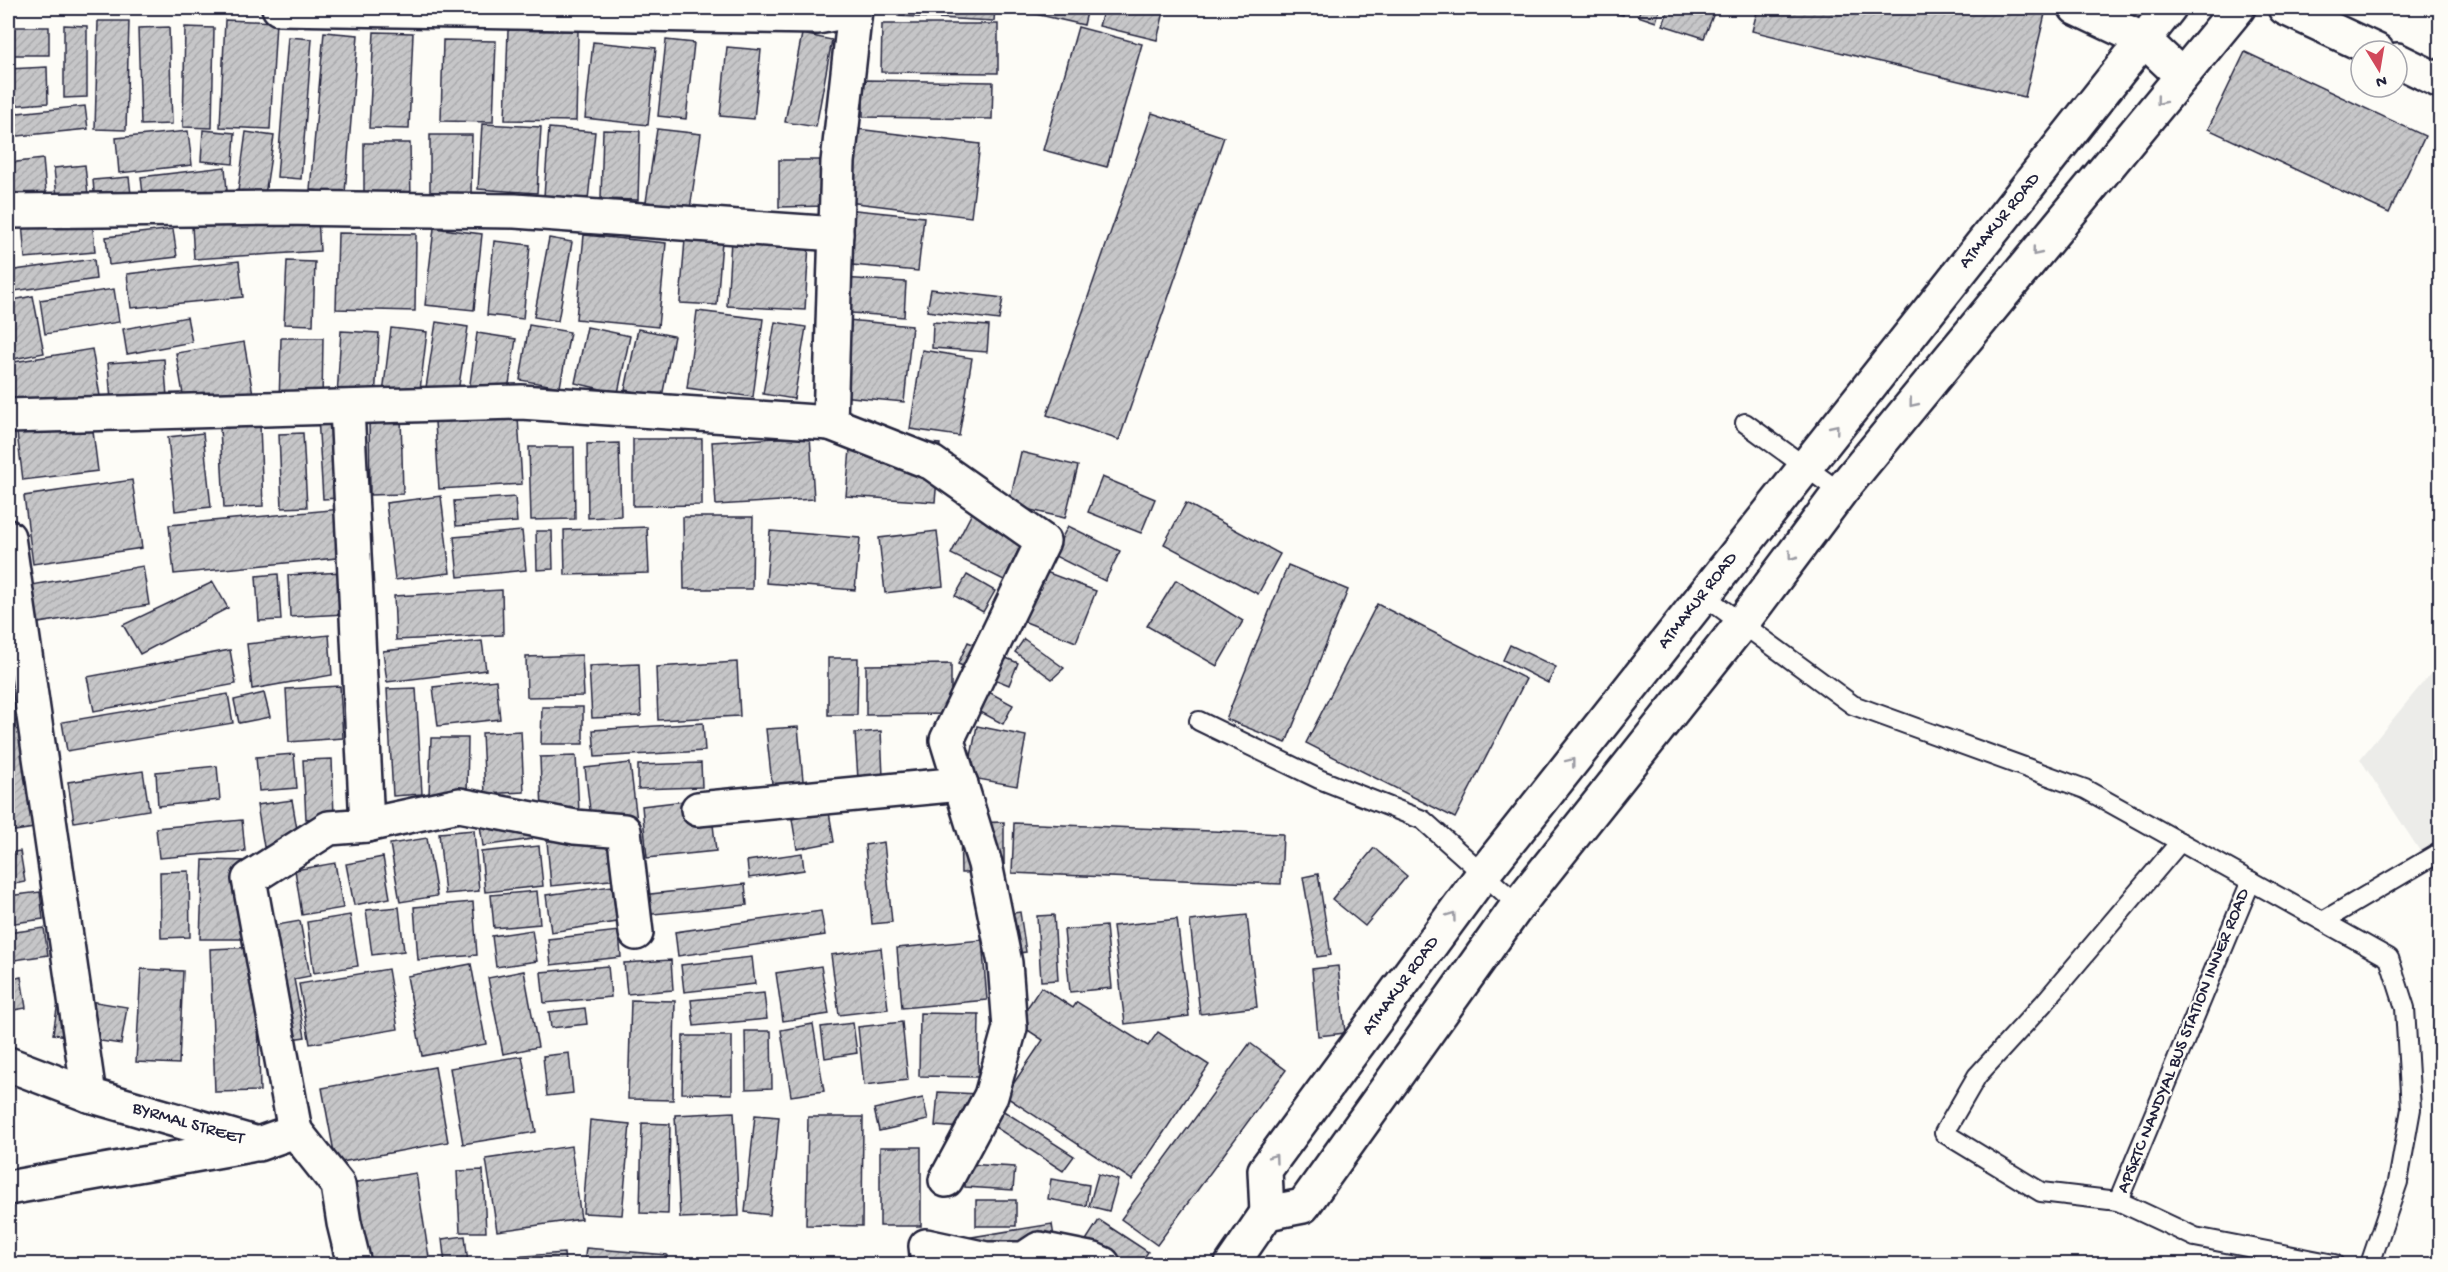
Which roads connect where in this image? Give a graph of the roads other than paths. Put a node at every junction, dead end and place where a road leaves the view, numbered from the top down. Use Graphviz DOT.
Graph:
graph roads {
  1 [pos="279,8"];
  2 [pos="2076,8"];
  3 [pos="2169,8"];
  4 [pos="2238,8"];
  5 [pos="2285,8"];
  6 [pos="856,9"];
  7 [pos="2351,39"];
  8 [pos="2144,40"];
  9 [pos="2409,66"];
  10 [pos="2181,75"];
  11 [pos="2440,81"];
  12 [pos="8,211"];
  13 [pos="836,234"];
  14 [pos="347,408"];
  15 [pos="8,416"];
  16 [pos="830,423"];
  17 [pos="1745,423"];
  18 [pos="1804,466"];
  19 [pos="1840,492"];
  20 [pos="8,537"];
  21 [pos="1703,595"];
  22 [pos="1742,623"];
  23 [pos="1199,721"];
  24 [pos="961,784"];
  25 [pos="699,809"];
  26 [pos="367,825"];
  27 [pos="2180,842"];
  28 [pos="2440,852"];
  29 [pos="1483,874"];
  30 [pos="2251,881"];
  31 [pos="1518,905"];
  32 [pos="2323,921"];
  33 [pos="636,933"];
  34 [pos="8,1064"];
  35 [pos="89,1095"];
  36 [pos="295,1131"];
  37 [pos="258,1144"];
  38 [pos="946,1180"];
  39 [pos="8,1188"];
  40 [pos="2118,1201"];
  41 [pos="1267,1213"];
  42 [pos="354,1264"];
  43 [pos="928,1264"];
  44 [pos="1103,1264"];
  45 [pos="1232,1264"];
  46 [pos="2334,1264"];
  47 [pos="2370,1264"];
  1 -- 6 [label="street"];
  2 -- 8 [label="street"];
  3 -- 8 [label="street, ATMAKUR ROAD"];
  4 -- 10 [label="street"];
  5 -- 7 [label="street"];
  6 -- 13 [label="street"];
  8 -- 10 [label="street"];
  18 -- 8 [label="street, ATMAKUR ROAD, one-way"];
  9 -- 11 [label="street"];
  10 -- 19 [label="street, one-way"];
  12 -- 13 [label="street"];
  13 -- 16 [label="street"];
  14 -- 15 [label="street"];
  14 -- 16 [label="street"];
  14 -- 26 [label="street"];
  16 -- 24 [label="street"];
  17 -- 18 [label="lane"];
  18 -- 19 [label="lane"];
  18 -- 21 [label="street, ATMAKUR ROAD"];
  19 -- 22 [label="street, one-way"];
  20 -- 35 [label="street"];
  21 -- 22 [label="lane, APSRTC NANDYAL BUS STATION INNER ROAD"];
  29 -- 21 [label="street, ATMAKUR ROAD, one-way"];
  22 -- 27 [label="lane, APSRTC NANDYAL BUS STATION INNER ROAD"];
  22 -- 31 [label="street"];
  23 -- 29 [label="lane"];
  24 -- 25 [label="street"];
  24 -- 38 [label="street"];
  26 -- 33 [label="street"];
  26 -- 36 [label="street"];
  27 -- 30 [label="lane, APSRTC NANDYAL BUS STATION INNER ROAD"];
  27 -- 40 [label="lane, APSRTC NANDYAL BUS STATION INNER ROAD"];
  28 -- 32 [label="lane"];
  29 -- 31 [label="lane"];
  41 -- 29 [label="street, ATMAKUR ROAD, one-way"];
  30 -- 32 [label="lane, APSRTC NANDYAL BUS STATION INNER ROAD"];
  30 -- 40 [label="lane, APSRTC NANDYAL BUS STATION INNER ROAD"];
  31 -- 41 [label="street"];
  32 -- 47 [label="lane, APSRTC NANDYAL BUS STATION INNER ROAD"];
  34 -- 35 [label="street, BYRMAL STREET"];
  35 -- 37 [label="street, BYRMAL STREET"];
  36 -- 37 [label="street, BYRMAL STREET"];
  36 -- 42 [label="street"];
  37 -- 39 [label="street"];
  40 -- 46 [label="lane, APSRTC NANDYAL BUS STATION INNER ROAD"];
  41 -- 45 [label="street"];
  43 -- 44 [label="street"];
}
